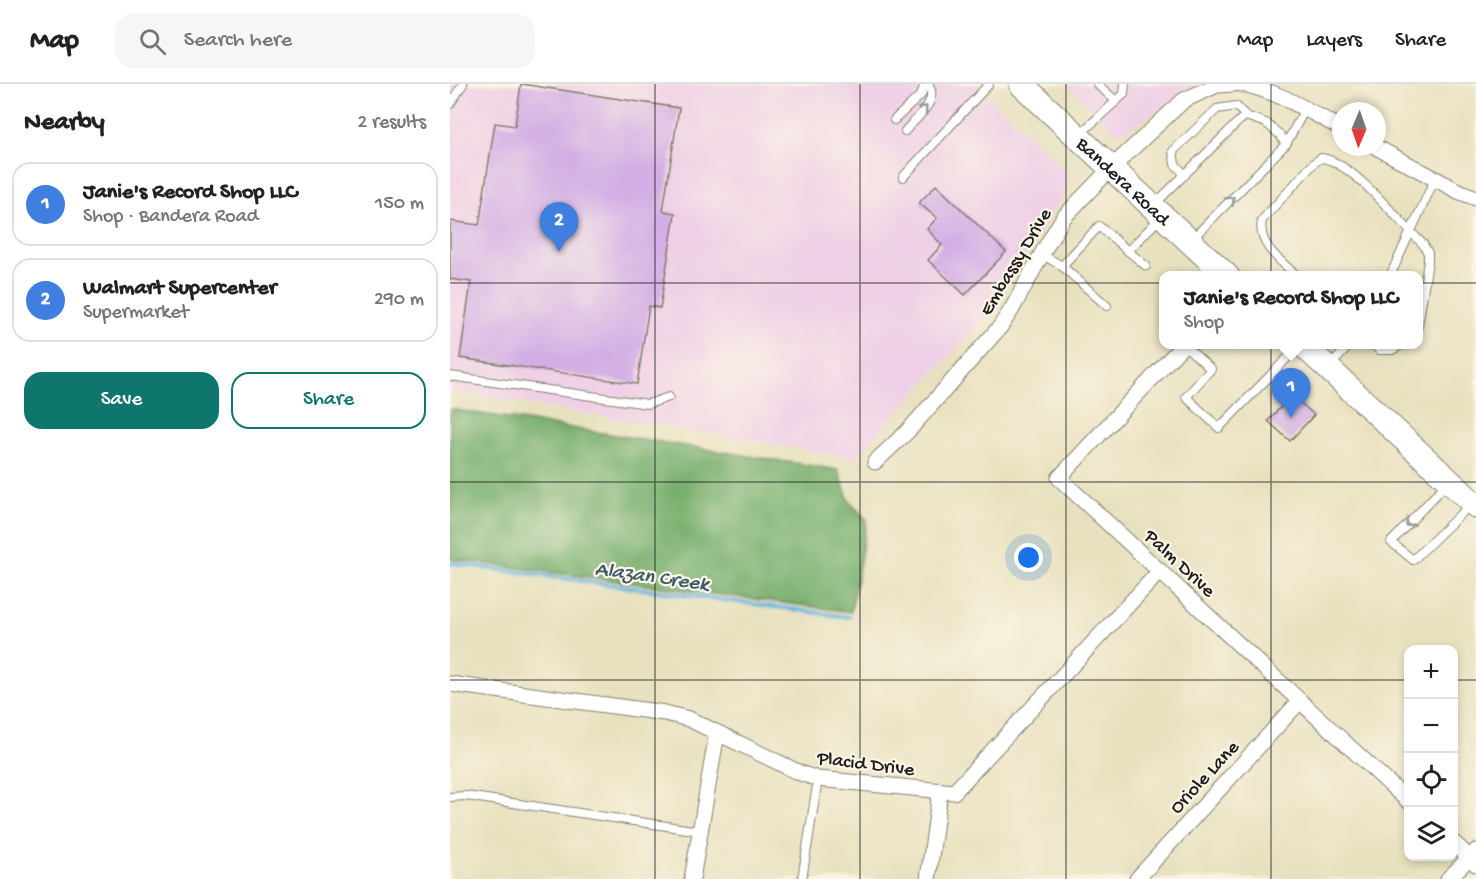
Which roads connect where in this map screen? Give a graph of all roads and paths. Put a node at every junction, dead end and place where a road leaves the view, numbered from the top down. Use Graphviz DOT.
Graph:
graph roads {
  1 [pos="463,84"];
  2 [pos="927,84"];
  3 [pos="989,84"];
  4 [pos="1021,84"];
  5 [pos="1097,84"];
  6 [pos="1125,84"];
  7 [pos="1234,84"];
  8 [pos="1240,84"];
  9 [pos="1116,102"];
  10 [pos="450,104"];
  11 [pos="1305,109"];
  12 [pos="1246,117"];
  13 [pos="894,120"];
  14 [pos="1332,123"];
  15 [pos="905,131"];
  16 [pos="1077,136"];
  17 [pos="1286,144"];
  18 [pos="1386,152"];
  19 [pos="1111,168"];
  20 [pos="1185,175"];
  21 [pos="903,177"];
  22 [pos="1435,179"];
  23 [pos="1476,198"];
  24 [pos="1157,211"];
  25 [pos="1410,232"];
  26 [pos="1190,241"];
  27 [pos="1128,251"];
  28 [pos="1041,254"];
  29 [pos="1062,266"];
  30 [pos="1146,266"];
  31 [pos="1222,271"];
  32 [pos="1292,271"];
  33 [pos="1392,271"];
  34 [pos="1423,294"];
  35 [pos="1107,306"];
  36 [pos="1180,349"];
  37 [pos="1188,349"];
  38 [pos="1297,349"];
  39 [pos="1306,349"];
  40 [pos="1347,349"];
  41 [pos="1378,349"];
  42 [pos="1394,349"];
  43 [pos="1328,369"];
  44 [pos="450,376"];
  45 [pos="669,397"];
  46 [pos="875,462"];
  47 [pos="1449,481"];
  48 [pos="1474,504"];
  49 [pos="1160,571"];
  50 [pos="450,684"];
  51 [pos="1300,701"];
  52 [pos="717,733"];
  53 [pos="818,779"];
  54 [pos="940,792"];
  55 [pos="450,796"];
  56 [pos="1404,797"];
  57 [pos="700,831"];
  58 [pos="1458,846"];
  59 [pos="1474,857"];
  60 [pos="692,879"];
  61 [pos="802,879"];
  62 [pos="928,879"];
  63 [pos="1137,879"];
  64 [pos="1448,879"];
  1 -- 10 [label="lane"];
  2 -- 13 [label="lane"];
  15 -- 2 [label="lane, one-way"];
  3 -- 21 [label="lane"];
  4 -- 16 [label="main road, Bandera Road"];
  5 -- 9 [label="lane"];
  6 -- 9 [label="lane"];
  7 -- 19 [label="street, Embassy Drive"];
  8 -- 11 [label="street"];
  9 -- 16 [label="lane"];
  11 -- 14 [label="street"];
  11 -- 17 [label="lane"];
  12 -- 17 [label="lane"];
  12 -- 20 [label="lane"];
  12 -- 20 [label="lane"];
  16 -- 19 [label="main road, Bandera Road"];
  26 -- 17 [label="lane, one-way"];
  18 -- 22 [label="street"];
  19 -- 24 [label="main road, Bandera Road"];
  19 -- 28 [label="street, Embassy Drive"];
  20 -- 24 [label="lane"];
  22 -- 23 [label="street"];
  22 -- 25 [label="lane"];
  24 -- 26 [label="main road, Bandera Road"];
  24 -- 27 [label="lane"];
  25 -- 32 [label="lane"];
  25 -- 33 [label="lane"];
  25 -- 34 [label="lane"];
  26 -- 31 [label="main road, Bandera Road"];
  27 -- 29 [label="lane"];
  27 -- 30 [label="lane"];
  28 -- 29 [label="lane"];
  28 -- 46 [label="street, Embassy Drive"];
  29 -- 35 [label="lane"];
  36 -- 49 [label="street, Palm Drive"];
  37 -- 38 [label="lane"];
  39 -- 43 [label="main road"];
  40 -- 43 [label="lane"];
  41 -- 42 [label="lane"];
  43 -- 47 [label="main road"];
  44 -- 45 [label="lane"];
  47 -- 48 [label="main road"];
  47 -- 48 [label="lane, one-way"];
  49 -- 51 [label="street, Palm Drive"];
  49 -- 54 [label="street, Placid Drive"];
  50 -- 52 [label="street, Placid Drive"];
  51 -- 56 [label="street, Palm Drive"];
  51 -- 63 [label="street, Oriole Lane"];
  52 -- 53 [label="street, Placid Drive"];
  52 -- 57 [label="street"];
  53 -- 54 [label="street, Placid Drive"];
  53 -- 61 [label="lane"];
  54 -- 62 [label="street"];
  55 -- 57 [label="lane"];
  57 -- 60 [label="street"];
  58 -- 59 [label="street"];
  59 -- 64 [label="street"];
}
